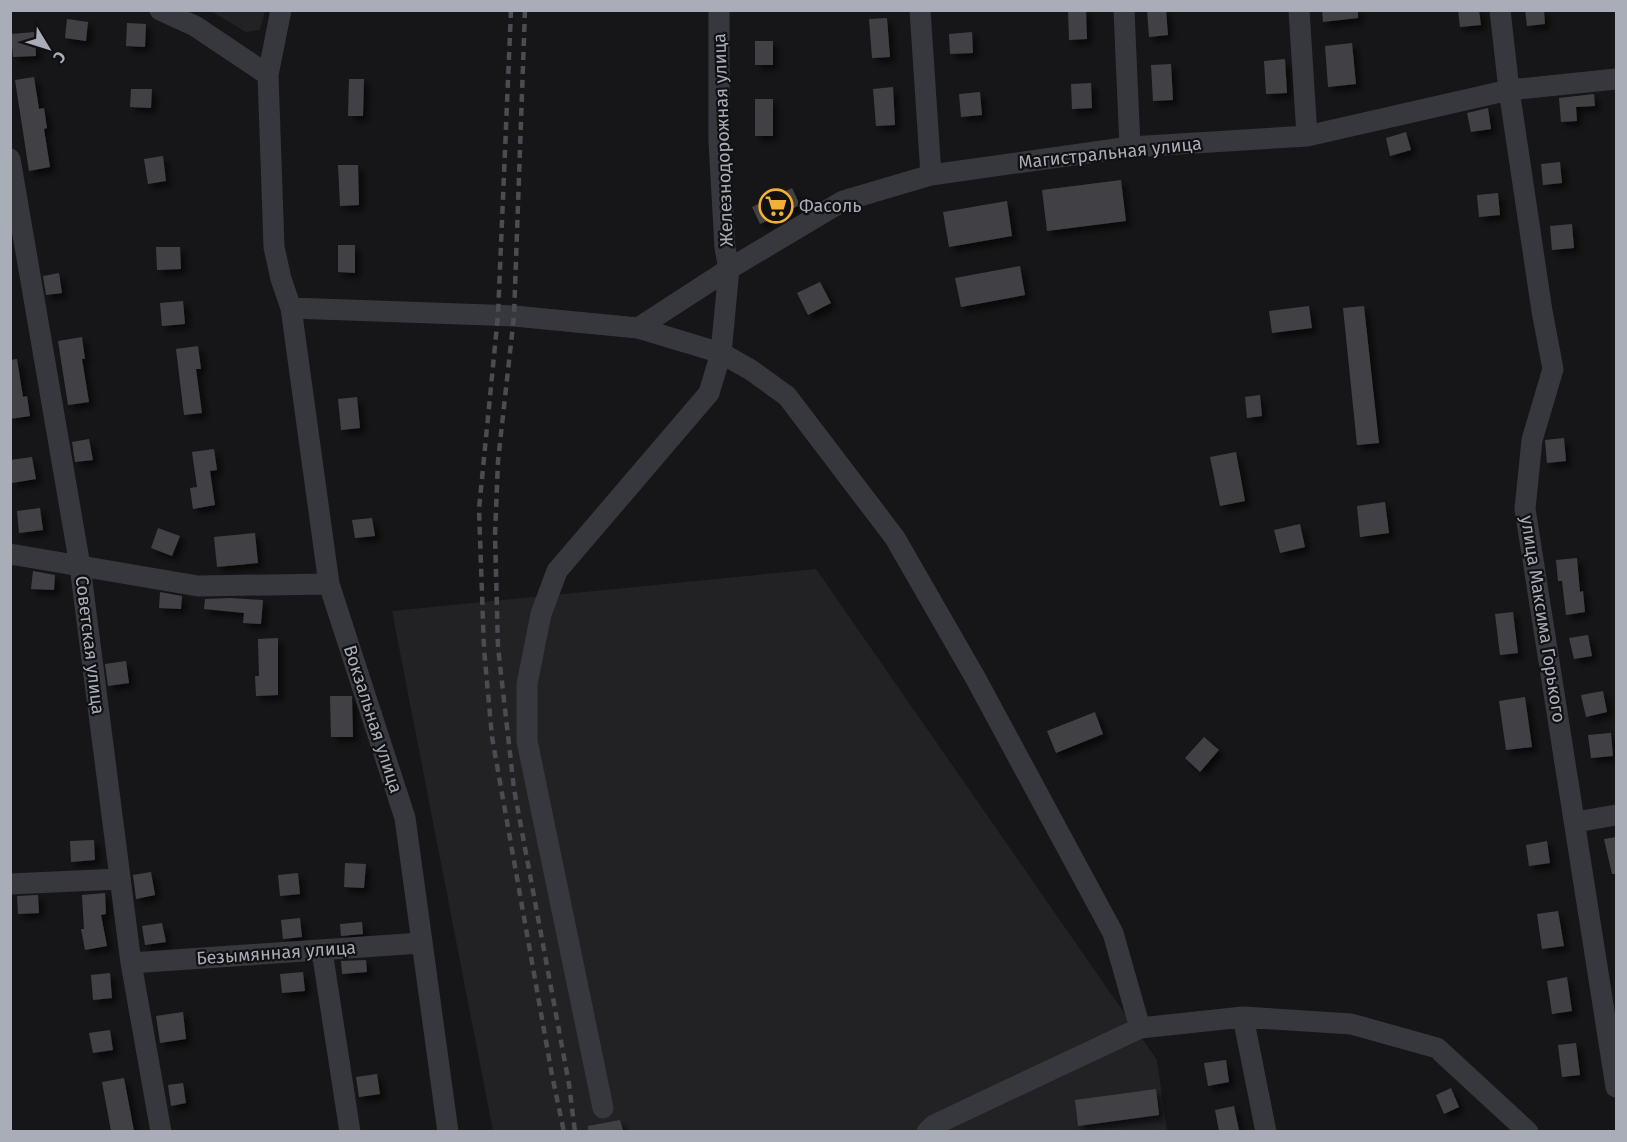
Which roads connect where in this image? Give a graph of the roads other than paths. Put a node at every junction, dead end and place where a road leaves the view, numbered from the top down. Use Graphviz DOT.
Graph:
graph roads {
  1 [pos="160,10"];
  2 [pos="281,10"];
  3 [pos="719,10"];
  4 [pos="920,10"];
  5 [pos="1124,10"];
  6 [pos="1299,10"];
  7 [pos="1500,10"];
  8 [pos="268,75"];
  9 [pos="1617,79"];
  10 [pos="1509,90"];
  11 [pos="1307,136"];
  12 [pos="1130,147"];
  13 [pos="10,159"];
  14 [pos="931,175"];
  15 [pos="729,268"];
  16 [pos="291,308"];
  17 [pos="638,328"];
  18 [pos="721,353"];
  19 [pos="10,554"];
  20 [pos="80,566"];
  21 [pos="329,584"];
  22 [pos="1617,815"];
  23 [pos="1576,822"];
  24 [pos="119,879"];
  25 [pos="10,884"];
  26 [pos="421,943"];
  27 [pos="322,951"];
  28 [pos="130,963"];
  29 [pos="1243,1017"];
  30 [pos="1140,1028"];
  31 [pos="1617,1087"];
  32 [pos="603,1108"];
  33 [pos="161,1131"];
  34 [pos="350,1131"];
  35 [pos="448,1131"];
  36 [pos="927,1131"];
  37 [pos="1266,1131"];
  38 [pos="1528,1131"];
  1 -- 8 [label="street"];
  2 -- 8 [label="street, Вокзальная улица"];
  3 -- 15 [label="street, Железнодорожная улица"];
  4 -- 14 [label="street"];
  5 -- 12 [label="street"];
  6 -- 11 [label="street"];
  7 -- 10 [label="street, улица Максима Горького"];
  8 -- 16 [label="street, Вокзальная улица"];
  9 -- 10 [label="street, Магистральная улица"];
  10 -- 11 [label="street, Магистральная улица"];
  10 -- 23 [label="street, улица Максима Горького"];
  11 -- 12 [label="street, Магистральная улица"];
  12 -- 14 [label="street, Магистральная улица"];
  13 -- 20 [label="street, Советская улица"];
  14 -- 15 [label="street, Магистральная улица"];
  15 -- 17 [label="street, Магистральная улица"];
  15 -- 18 [label="street, Железнодорожная улица"];
  16 -- 17 [label="street"];
  16 -- 21 [label="street, Вокзальная улица"];
  17 -- 18 [label="street"];
  18 -- 30 [label="street"];
  18 -- 32 [label="street, Железнодорожная улица"];
  19 -- 20 [label="street"];
  20 -- 21 [label="street"];
  20 -- 24 [label="street, Советская улица"];
  21 -- 26 [label="street, Вокзальная улица"];
  22 -- 23 [label="street"];
  23 -- 31 [label="street, улица Максима Горького"];
  24 -- 25 [label="street"];
  24 -- 28 [label="street, Советская улица"];
  26 -- 27 [label="street, Безымянная улица"];
  26 -- 35 [label="street, Вокзальная улица"];
  27 -- 28 [label="street, Безымянная улица"];
  27 -- 34 [label="street"];
  28 -- 33 [label="street, Советская улица"];
  29 -- 30 [label="street"];
  29 -- 37 [label="street"];
  29 -- 38 [label="street"];
  30 -- 36 [label="street"];
}
